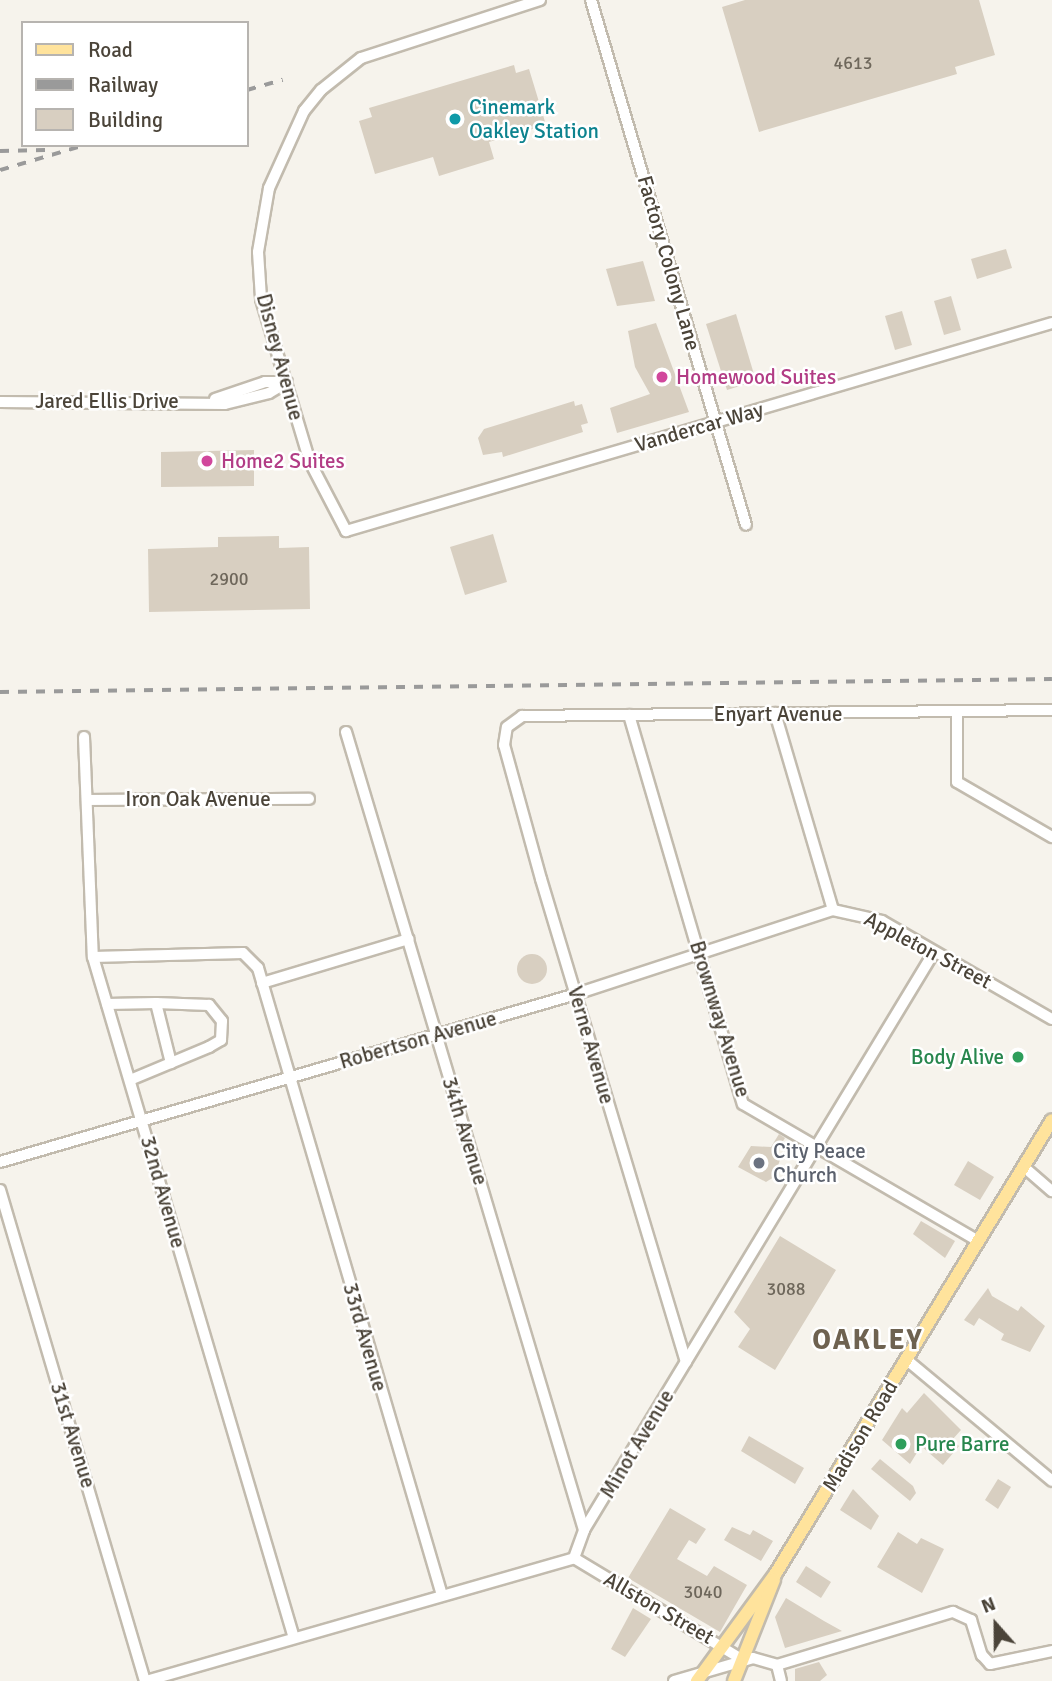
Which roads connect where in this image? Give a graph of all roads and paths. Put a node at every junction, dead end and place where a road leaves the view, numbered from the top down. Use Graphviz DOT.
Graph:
graph roads {
  1 [pos="540,0"];
  2 [pos="591,0"];
  3 [pos="1052,323"];
  4 [pos="287,382"];
  5 [pos="0,402"];
  6 [pos="716,422"];
  7 [pos="746,525"];
  8 [pos="346,531"];
  9 [pos="1052,710"];
  10 [pos="957,712"];
  11 [pos="775,713"];
  12 [pos="629,715"];
  13 [pos="507,727"];
  14 [pos="346,732"];
  15 [pos="84,737"];
  16 [pos="309,799"];
  17 [pos="87,800"];
  18 [pos="1052,837"];
  19 [pos="833,910"];
  20 [pos="409,939"];
  21 [pos="700,952"];
  22 [pos="934,952"];
  23 [pos="93,957"];
  24 [pos="262,983"];
  25 [pos="576,994"];
  26 [pos="156,1003"];
  27 [pos="107,1004"];
  28 [pos="1052,1018"];
  29 [pos="436,1035"];
  30 [pos="171,1063"];
  31 [pos="289,1078"];
  32 [pos="130,1080"];
  33 [pos="1052,1120"];
  34 [pos="142,1121"];
  35 [pos="816,1147"];
  36 [pos="0,1162"];
  37 [pos="1024,1167"];
  38 [pos="0,1190"];
  39 [pos="1052,1191"];
  40 [pos="978,1241"];
  41 [pos="907,1360"];
  42 [pos="686,1362"];
  43 [pos="1052,1481"];
  44 [pos="584,1530"];
  45 [pos="574,1558"];
  46 [pos="776,1573"];
  47 [pos="442,1595"];
  48 [pos="751,1602"];
  49 [pos="294,1638"];
  50 [pos="751,1641"];
  51 [pos="723,1645"];
  52 [pos="1052,1651"];
  53 [pos="743,1660"];
  54 [pos="777,1665"];
  55 [pos="701,1676"];
  56 [pos="146,1681"];
  57 [pos="674,1681"];
  58 [pos="734,1681"];
  59 [pos="781,1681"];
  1 -- 4 [label="street, Disney Avenue"];
  2 -- 6 [label="street, Factory Colony Lane"];
  3 -- 6 [label="street, Vandercar Way"];
  4 -- 5 [label="street, Jared Ellis Drive"];
  4 -- 8 [label="street, Disney Avenue"];
  6 -- 7 [label="street, Factory Colony Lane"];
  6 -- 8 [label="street, Vandercar Way"];
  9 -- 10 [label="street, Enyart Avenue"];
  10 -- 11 [label="street, Enyart Avenue"];
  10 -- 18 [label="street"];
  11 -- 12 [label="street, Enyart Avenue"];
  11 -- 19 [label="street"];
  12 -- 13 [label="street, Enyart Avenue"];
  12 -- 21 [label="street, Brownway Avenue"];
  13 -- 25 [label="street, Verne Avenue"];
  14 -- 20 [label="street, 34th Avenue"];
  15 -- 17 [label="street, 32nd Avenue"];
  16 -- 17 [label="street, Iron Oak Avenue"];
  17 -- 23 [label="street, 32nd Avenue"];
  19 -- 21 [label="street, Robertson Avenue"];
  19 -- 22 [label="street, Appleton Street"];
  20 -- 24 [label="street"];
  20 -- 29 [label="street, 34th Avenue"];
  21 -- 25 [label="street, Robertson Avenue"];
  21 -- 35 [label="street, Brownway Avenue"];
  22 -- 28 [label="street, Appleton Street"];
  22 -- 35 [label="street, Minot Avenue"];
  23 -- 24 [label="street, 33rd Avenue"];
  23 -- 27 [label="street, 32nd Avenue"];
  24 -- 31 [label="street, 33rd Avenue"];
  25 -- 29 [label="street, Robertson Avenue"];
  25 -- 42 [label="street, Verne Avenue"];
  26 -- 27 [label="street"];
  26 -- 30 [label="street"];
  26 -- 30 [label="street"];
  27 -- 32 [label="street, 32nd Avenue"];
  29 -- 31 [label="street, Robertson Avenue"];
  29 -- 44 [label="street, 34th Avenue"];
  30 -- 32 [label="street"];
  31 -- 34 [label="street, Robertson Avenue"];
  31 -- 47 [label="street, 33rd Avenue"];
  32 -- 34 [label="street, 32nd Avenue"];
  33 -- 37 [label="main road, Madison Road"];
  34 -- 36 [label="street, Robertson Avenue"];
  34 -- 49 [label="street, 32nd Avenue"];
  35 -- 40 [label="street, Brownway Avenue"];
  35 -- 42 [label="street, Minot Avenue"];
  37 -- 39 [label="street"];
  37 -- 40 [label="main road, Madison Road"];
  38 -- 56 [label="street, 31st Avenue"];
  40 -- 41 [label="main road, Madison Road"];
  41 -- 43 [label="street"];
  41 -- 46 [label="main road, Madison Road"];
  42 -- 44 [label="street, Minot Avenue"];
  44 -- 45 [label="street, Minot Avenue"];
  45 -- 47 [label="street"];
  45 -- 51 [label="street, Allston Street"];
  46 -- 48 [label="main road, Madison Road"];
  46 -- 50 [label="main road, Madison Road"];
  47 -- 49 [label="street"];
  48 -- 50 [label="main road"];
  48 -- 51 [label="main road, Madison Road"];
  49 -- 56 [label="street"];
  50 -- 53 [label="main road, Madison Road"];
  51 -- 53 [label="street, Allston Street"];
  51 -- 55 [label="main road, Madison Road"];
  52 -- 54 [label="street"];
  53 -- 54 [label="street"];
  53 -- 55 [label="street"];
  53 -- 58 [label="main road, Madison Road"];
  54 -- 59 [label="street"];
  55 -- 57 [label="street"];
}
